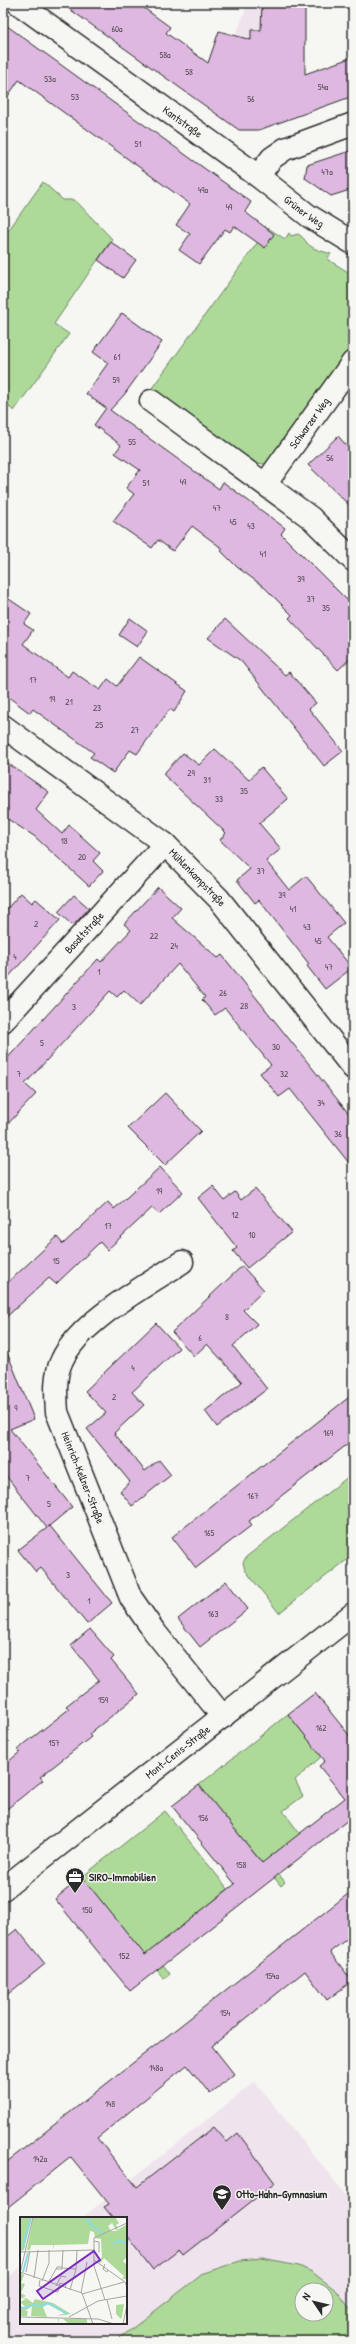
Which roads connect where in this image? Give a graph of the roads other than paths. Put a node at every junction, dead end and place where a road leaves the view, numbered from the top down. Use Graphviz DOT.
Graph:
graph roads {
  1 [pos="18,3"];
  2 [pos="353,124"];
  3 [pos="258,176"];
  4 [pos="353,243"];
  5 [pos="353,362"];
  6 [pos="151,401"];
  7 [pos="266,484"];
  8 [pos="353,560"];
  9 [pos="3,726"];
  10 [pos="165,844"];
  11 [pos="3,1021"];
  12 [pos="353,1068"];
  13 [pos="182,1262"];
  14 [pos="353,1614"];
  15 [pos="222,1717"];
  16 [pos="3,1889"];
  1 -- 3 [label="street, Kantstraße"];
  2 -- 3 [label="street"];
  3 -- 4 [label="street, Grüner Weg"];
  5 -- 7 [label="street, Schwarzer Weg"];
  6 -- 7 [label="street"];
  7 -- 8 [label="street"];
  9 -- 10 [label="street, Mühlenkampstraße"];
  10 -- 11 [label="street, Basaltstraße"];
  10 -- 12 [label="street, Mühlenkampstraße"];
  13 -- 15 [label="street, Heinrich-Kellner-Straße"];
  14 -- 15 [label="street, Mont-Cenis-Straße"];
  15 -- 16 [label="street, Mont-Cenis-Straße"];
}
